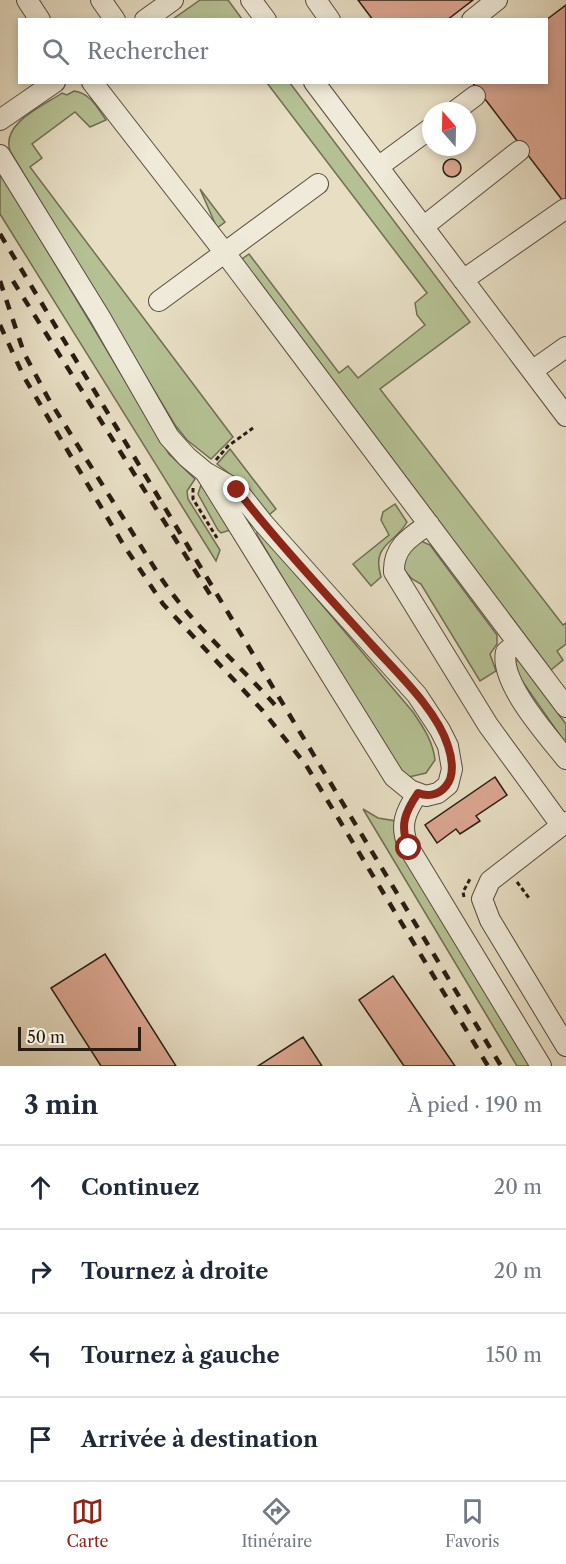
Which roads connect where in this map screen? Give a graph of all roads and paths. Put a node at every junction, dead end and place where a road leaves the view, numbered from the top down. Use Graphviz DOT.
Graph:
graph roads {
  1 [pos="27,0"];
  2 [pos="101,0"];
  3 [pos="173,0"];
  4 [pos="251,0"];
  5 [pos="316,0"];
  6 [pos="497,0"];
  7 [pos="39,18"];
  8 [pos="114,18"];
  9 [pos="148,18"];
  10 [pos="264,18"];
  11 [pos="329,18"];
  12 [pos="474,18"];
  13 [pos="52,84"];
  14 [pos="94,84"];
  15 [pos="316,84"];
  16 [pos="475,96"];
  17 [pos="467,102"];
  18 [pos="1,118"];
  19 [pos="422,135"];
  20 [pos="519,151"];
  21 [pos="0,154"];
  22 [pos="378,167"];
  23 [pos="318,184"];
  24 [pos="565,208"];
  25 [pos="423,227"];
  26 [pos="225,253"];
  27 [pos="463,280"];
  28 [pos="159,301"];
  29 [pos="566,347"];
  30 [pos="532,371"];
  31 [pos="566,416"];
  32 [pos="205,472"];
  33 [pos="429,524"];
  34 [pos="517,643"];
  35 [pos="566,707"];
  36 [pos="566,759"];
  37 [pos="418,793"];
  38 [pos="564,824"];
  39 [pos="566,1046"];
  40 [pos="541,1066"];
  1 -- 7 [label="street"];
  2 -- 8 [label="street"];
  3 -- 9 [label="street"];
  4 -- 10 [label="street"];
  5 -- 11 [label="street"];
  6 -- 12 [label="street"];
  13 -- 18 [label="street"];
  14 -- 26 [label="street"];
  15 -- 22 [label="street"];
  16 -- 17 [label="street"];
  19 -- 22 [label="street"];
  20 -- 25 [label="street"];
  21 -- 32 [label="street"];
  22 -- 25 [label="street"];
  23 -- 26 [label="street"];
  24 -- 27 [label="street"];
  25 -- 27 [label="street"];
  26 -- 28 [label="street"];
  26 -- 33 [label="street"];
  27 -- 30 [label="street"];
  29 -- 30 [label="street"];
  30 -- 31 [label="street"];
  32 -- 37 [label="street"];
  32 -- 37 [label="street"];
  33 -- 34 [label="street"];
  33 -- 38 [label="street"];
  34 -- 35 [label="street"];
  34 -- 36 [label="street"];
  37 -- 40 [label="street"];
  38 -- 39 [label="street"];
}
